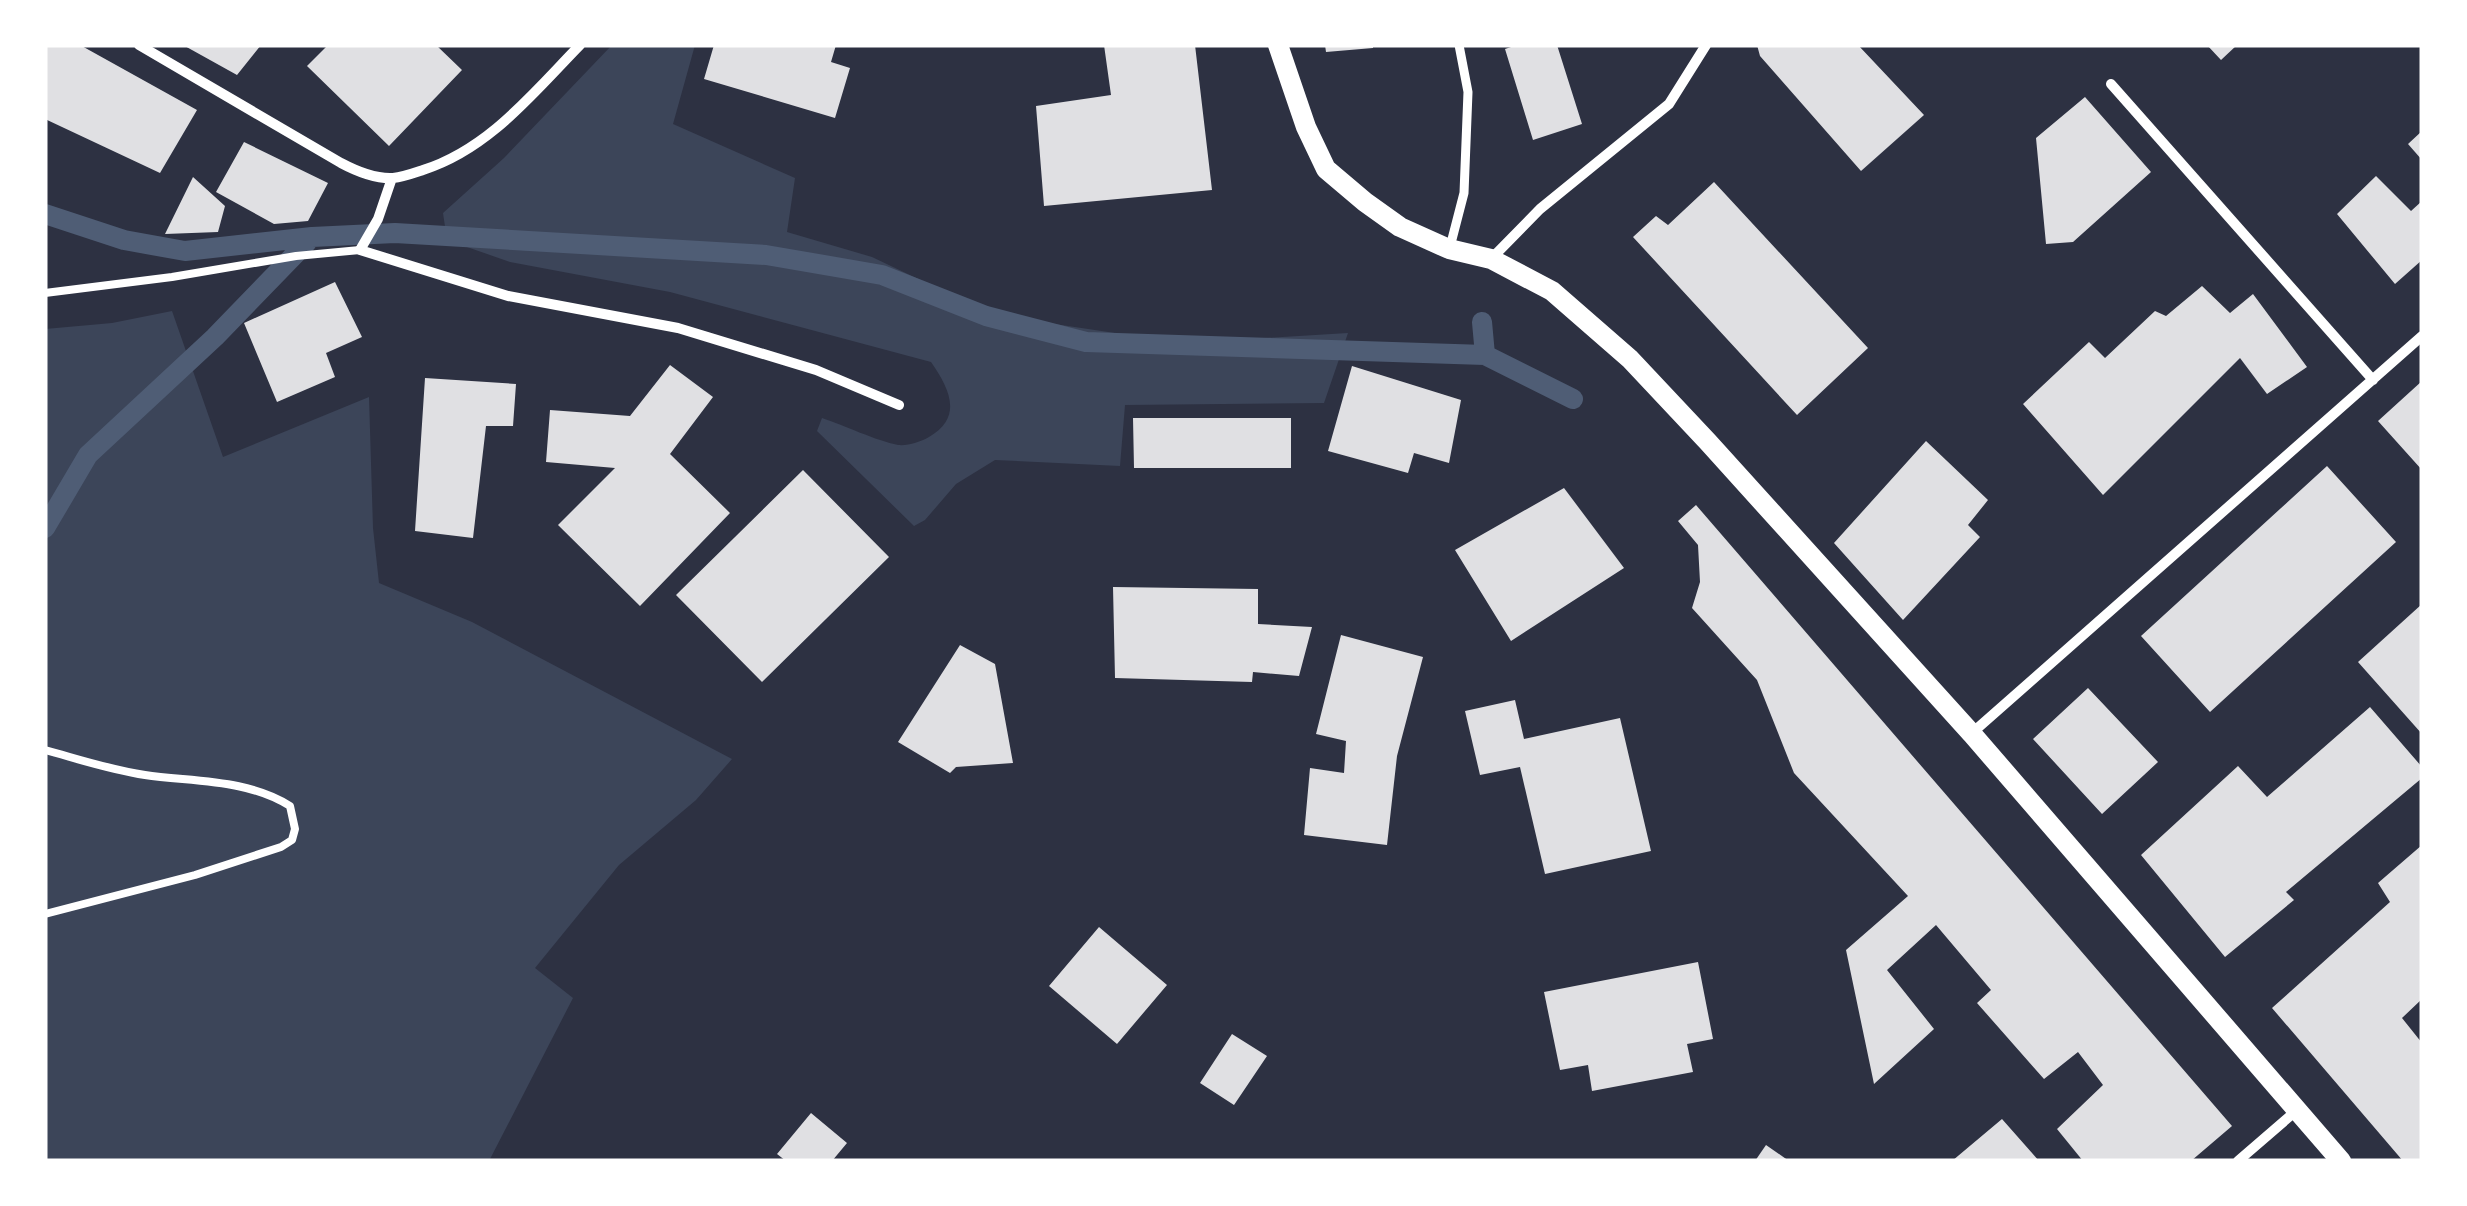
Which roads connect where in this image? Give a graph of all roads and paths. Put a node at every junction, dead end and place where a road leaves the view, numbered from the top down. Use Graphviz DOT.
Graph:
graph roads {
  1 [pos="139,45"];
  2 [pos="580,45"];
  3 [pos="1278,45"];
  4 [pos="1459,45"];
  5 [pos="1706,45"];
  6 [pos="2111,84"];
  7 [pos="392,178"];
  8 [pos="361,248"];
  9 [pos="1449,250"];
  10 [pos="1491,259"];
  11 [pos="45,293"];
  12 [pos="2422,336"];
  13 [pos="2373,380"];
  14 [pos="898,404"];
  15 [pos="1972,734"];
  16 [pos="45,750"];
  17 [pos="45,914"];
  18 [pos="2296,1110"];
  19 [pos="2238,1161"];
  20 [pos="2341,1161"];
  1 -- 7 [label="street"];
  2 -- 7 [label="street"];
  3 -- 9 [label="main road"];
  4 -- 9 [label="street"];
  5 -- 10 [label="street"];
  6 -- 13 [label="street"];
  7 -- 8 [label="street"];
  8 -- 11 [label="lane"];
  8 -- 14 [label="street"];
  9 -- 10 [label="main road"];
  10 -- 15 [label="main road"];
  12 -- 13 [label="street"];
  13 -- 15 [label="street"];
  15 -- 18 [label="main road"];
  16 -- 17 [label="lane"];
  18 -- 19 [label="street"];
  18 -- 20 [label="main road"];
}
